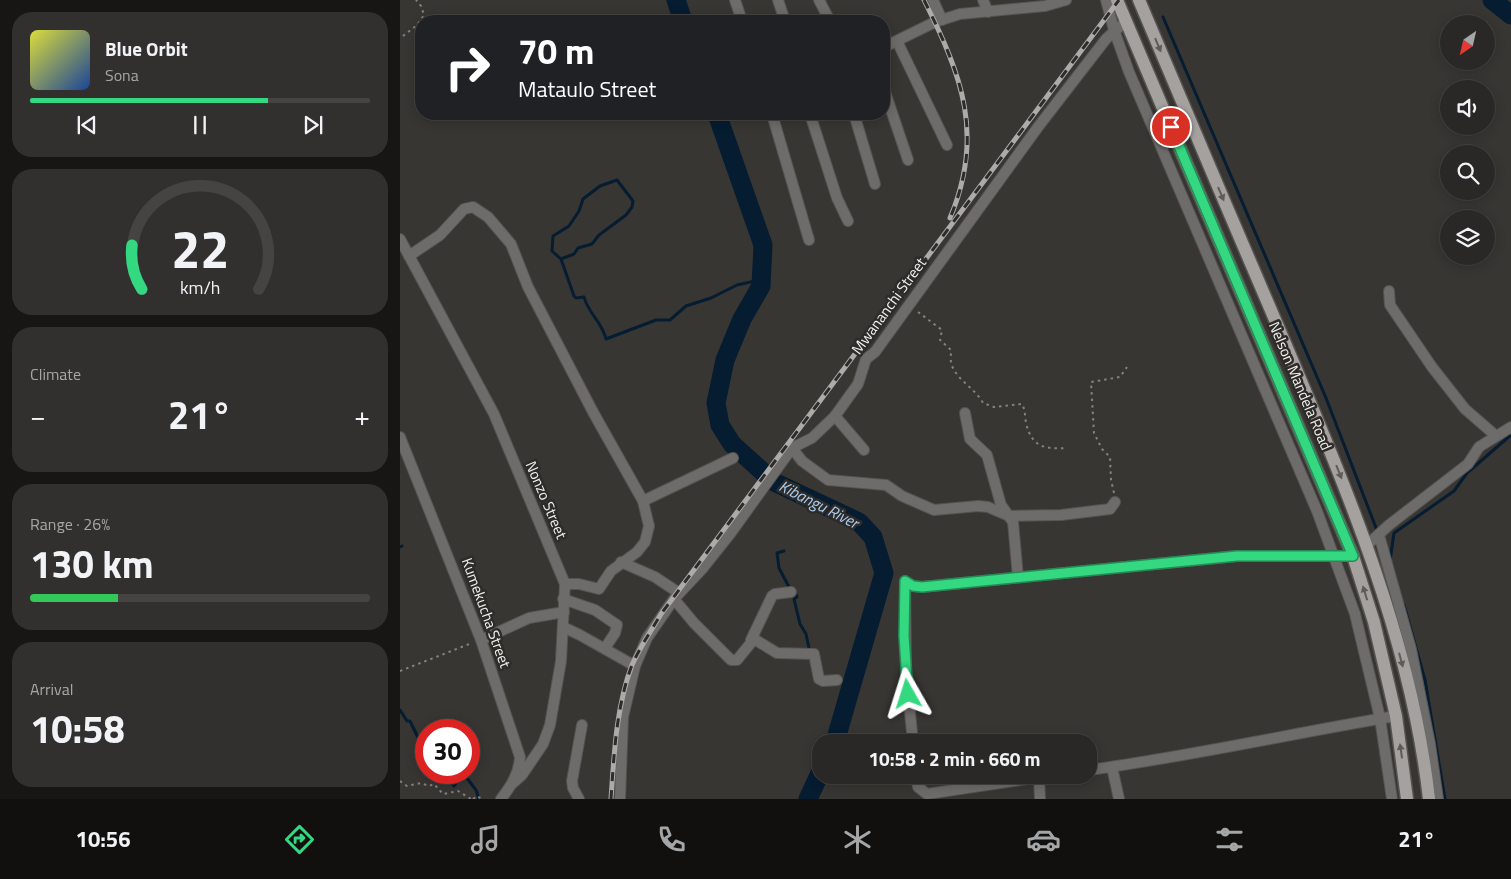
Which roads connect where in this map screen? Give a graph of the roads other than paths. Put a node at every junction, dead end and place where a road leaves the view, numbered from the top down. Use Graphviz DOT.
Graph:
graph roads {
  1 [pos="735,0"];
  2 [pos="778,0"];
  3 [pos="819,0"];
  4 [pos="933,0"];
  5 [pos="983,0"];
  6 [pos="1066,0"];
  7 [pos="1106,0"];
  8 [pos="1116,0"];
  9 [pos="1139,0"];
  10 [pos="988,12"];
  11 [pos="740,15"];
  12 [pos="782,15"];
  13 [pos="827,15"];
  14 [pos="942,20"];
  15 [pos="1126,21"];
  16 [pos="1114,30"];
  17 [pos="897,41"];
  18 [pos="890,44"];
  19 [pos="890,107"];
  20 [pos="774,120"];
  21 [pos="812,120"];
  22 [pos="856,120"];
  23 [pos="947,145"];
  24 [pos="908,160"];
  25 [pos="875,184"];
  26 [pos="848,221"];
  27 [pos="400,239"];
  28 [pos="809,240"];
  29 [pos="409,256"];
  30 [pos="1389,291"];
  31 [pos="965,413"];
  32 [pos="835,416"];
  33 [pos="1511,426"];
  34 [pos="1495,435"];
  35 [pos="400,437"];
  36 [pos="792,448"];
  37 [pos="864,450"];
  38 [pos="733,458"];
  39 [pos="644,501"];
  40 [pos="1115,502"];
  41 [pos="1009,516"];
  42 [pos="1379,535"];
  43 [pos="1366,546"];
  44 [pos="1334,556"];
  45 [pos="1353,556"];
  46 [pos="621,562"];
  47 [pos="1018,577"];
  48 [pos="565,584"];
  49 [pos="791,592"];
  50 [pos="677,596"];
  51 [pos="563,599"];
  52 [pos="564,612"];
  53 [pos="563,627"];
  54 [pos="1399,628"];
  55 [pos="481,640"];
  56 [pos="751,640"];
  57 [pos="606,648"];
  58 [pos="635,666"];
  59 [pos="837,680"];
  60 [pos="1396,716"];
  61 [pos="1380,718"];
  62 [pos="582,725"];
  63 [pos="913,734"];
  64 [pos="1112,767"];
  65 [pos="1097,769"];
  66 [pos="513,783"];
  67 [pos="918,784"];
  68 [pos="993,784"];
  69 [pos="1039,784"];
  70 [pos="501,799"];
  71 [pos="579,799"];
  72 [pos="620,799"];
  73 [pos="1040,799"];
  74 [pos="1119,799"];
  75 [pos="1392,799"];
  76 [pos="1407,799"];
  77 [pos="1429,799"];
  78 [pos="1438,799"];
  1 -- 11 [label="street"];
  2 -- 12 [label="street"];
  3 -- 13 [label="street"];
  4 -- 14 [label="street"];
  5 -- 10 [label="street"];
  6 -- 10 [label="street"];
  7 -- 16 [label="street"];
  8 -- 15 [label="main road, Nelson Mandela Road"];
  9 -- 43 [label="main road, Nelson Mandela Road, one-way"];
  10 -- 14 [label="street"];
  14 -- 17 [label="street"];
  15 -- 16 [label="street, Mwananchi Street"];
  15 -- 45 [label="main road, Nelson Mandela Road"];
  16 -- 32 [label="street, Mwananchi Street"];
  16 -- 44 [label="street"];
  17 -- 18 [label="street"];
  17 -- 23 [label="street"];
  19 -- 24 [label="street"];
  20 -- 28 [label="street"];
  21 -- 26 [label="street"];
  22 -- 25 [label="street"];
  27 -- 29 [label="street, Nonzo Street"];
  29 -- 39 [label="street"];
  29 -- 48 [label="street, Nonzo Street"];
  30 -- 34 [label="street"];
  31 -- 41 [label="street"];
  32 -- 36 [label="street, Mwananchi Street"];
  32 -- 37 [label="street"];
  33 -- 34 [label="street"];
  34 -- 42 [label="street"];
  35 -- 55 [label="street, Kumekucha Street"];
  36 -- 41 [label="street"];
  36 -- 50 [label="street, Mwananchi Street"];
  38 -- 39 [label="street"];
  39 -- 46 [label="street"];
  40 -- 41 [label="street"];
  41 -- 47 [label="street"];
  42 -- 43 [label="street"];
  42 -- 54 [label="street"];
  43 -- 54 [label="main road, Nelson Mandela Road"];
  44 -- 45 [label="street"];
  44 -- 47 [label="street"];
  44 -- 61 [label="street"];
  60 -- 45 [label="main road, Nelson Mandela Road, one-way"];
  46 -- 48 [label="street"];
  46 -- 50 [label="street"];
  47 -- 63 [label="street"];
  48 -- 51 [label="street"];
  49 -- 56 [label="street"];
  50 -- 56 [label="street"];
  50 -- 58 [label="street, Mwananchi Street"];
  51 -- 52 [label="street"];
  51 -- 57 [label="street"];
  52 -- 53 [label="street"];
  52 -- 55 [label="street"];
  53 -- 57 [label="street"];
  53 -- 66 [label="street"];
  54 -- 77 [label="main road, Nelson Mandela Road, one-way"];
  54 -- 78 [label="street"];
  55 -- 66 [label="street, Kumekucha Street"];
  56 -- 59 [label="street"];
  57 -- 58 [label="street"];
  58 -- 72 [label="street, Mwananchi Street"];
  60 -- 61 [label="street"];
  76 -- 60 [label="main road, Nelson Mandela Road, one-way"];
  61 -- 64 [label="street"];
  61 -- 75 [label="street"];
  62 -- 71 [label="street"];
  64 -- 65 [label="street"];
  64 -- 74 [label="street"];
  66 -- 70 [label="street, Kumekucha Street"];
  67 -- 68 [label="street"];
  69 -- 73 [label="street"];
}
